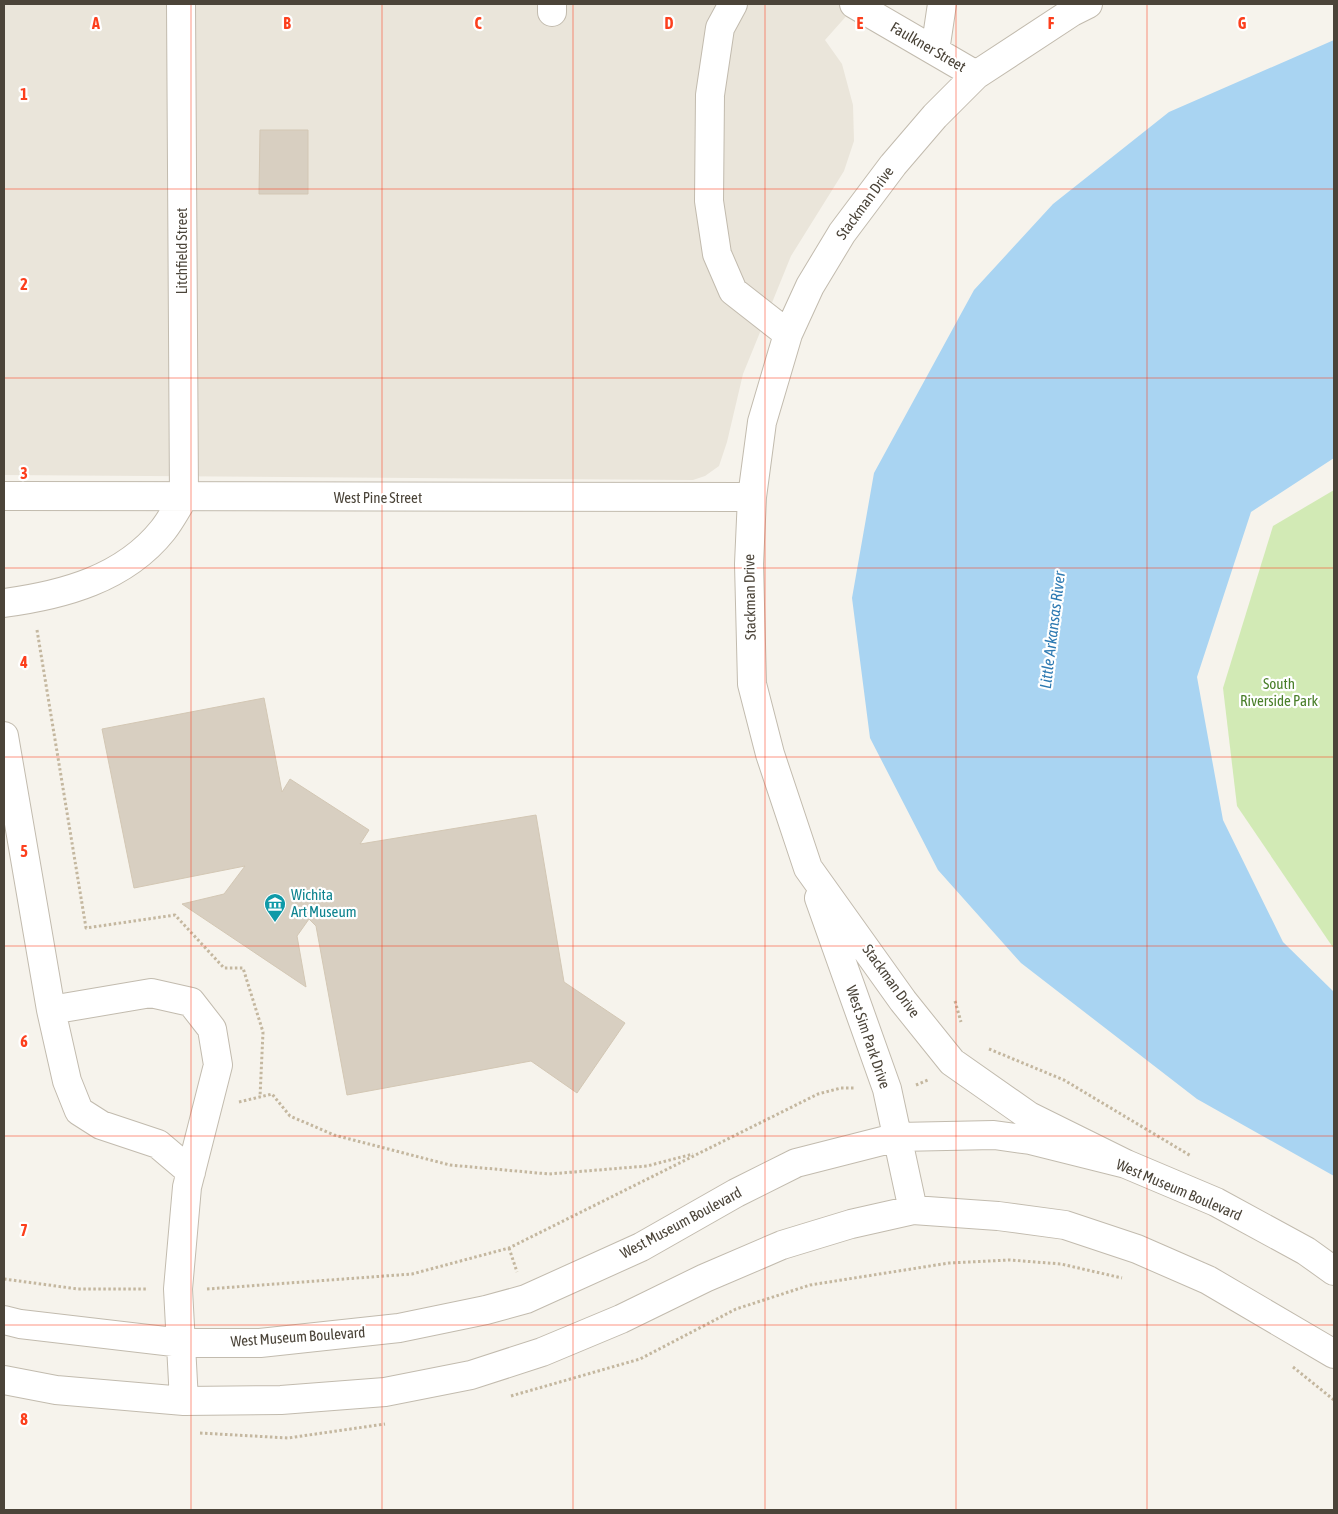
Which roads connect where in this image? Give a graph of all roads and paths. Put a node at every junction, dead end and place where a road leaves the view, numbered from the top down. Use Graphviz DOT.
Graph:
graph roads {
  1 [pos="181,4"];
  2 [pos="733,4"];
  3 [pos="854,4"];
  4 [pos="942,4"];
  5 [pos="1088,4"];
  6 [pos="935,51"];
  7 [pos="976,75"];
  8 [pos="788,334"];
  9 [pos="4,496"];
  10 [pos="184,498"];
  11 [pos="752,498"];
  12 [pos="4,603"];
  13 [pos="37,630"];
  14 [pos="4,736"];
  15 [pos="6,764"];
  16 [pos="808,868"];
  17 [pos="50,1010"];
  18 [pos="952,1062"];
  19 [pos="887,1089"];
  20 [pos="260,1097"];
  21 [pos="205,1111"];
  22 [pos="898,1137"];
  23 [pos="701,1152"];
  24 [pos="1194,1158"];
  25 [pos="1126,1164"];
  26 [pos="191,1172"];
  27 [pos="913,1210"];
  28 [pos="1334,1271"];
  29 [pos="4,1279"];
  30 [pos="1130,1280"];
  31 [pos="178,1289"];
  32 [pos="4,1320"];
  33 [pos="182,1343"];
  34 [pos="1334,1354"];
  35 [pos="1287,1363"];
  36 [pos="4,1380"];
  37 [pos="508,1397"];
  38 [pos="1334,1400"];
  39 [pos="184,1401"];
  40 [pos="388,1424"];
  41 [pos="191,1433"];
  1 -- 10 [label="street, Litchfield Street"];
  2 -- 8 [label="street"];
  3 -- 6 [label="street, Faulkner Street"];
  4 -- 6 [label="street"];
  5 -- 7 [label="street, Stackman Drive"];
  6 -- 7 [label="street, Faulkner Street"];
  7 -- 8 [label="street, Stackman Drive"];
  8 -- 11 [label="street, Stackman Drive"];
  9 -- 10 [label="street, West Pine Street"];
  10 -- 11 [label="street, West Pine Street"];
  10 -- 12 [label="street"];
  11 -- 16 [label="street, Stackman Drive"];
  13 -- 20 [label="path"];
  14 -- 15 [label="street"];
  15 -- 17 [label="street"];
  16 -- 18 [label="street, Stackman Drive"];
  16 -- 19 [label="street, West Sim Park Drive"];
  17 -- 21 [label="street"];
  17 -- 26 [label="street"];
  18 -- 19 [label="path"];
  18 -- 24 [label="path"];
  18 -- 25 [label="street, Stackman Drive"];
  19 -- 22 [label="street, West Sim Park Drive"];
  19 -- 23 [label="path"];
  20 -- 21 [label="path"];
  20 -- 23 [label="path"];
  21 -- 26 [label="street"];
  22 -- 25 [label="street, West Museum Boulevard"];
  22 -- 27 [label="street, West Sim Park Drive"];
  22 -- 33 [label="street, West Museum Boulevard"];
  23 -- 31 [label="path"];
  25 -- 28 [label="street, West Museum Boulevard"];
  26 -- 31 [label="street"];
  27 -- 34 [label="street"];
  27 -- 39 [label="street"];
  29 -- 31 [label="path"];
  30 -- 37 [label="path"];
  31 -- 33 [label="street"];
  32 -- 33 [label="street, West Museum Boulevard"];
  33 -- 39 [label="street"];
  35 -- 38 [label="path"];
  36 -- 39 [label="street"];
  40 -- 41 [label="path"];
}
